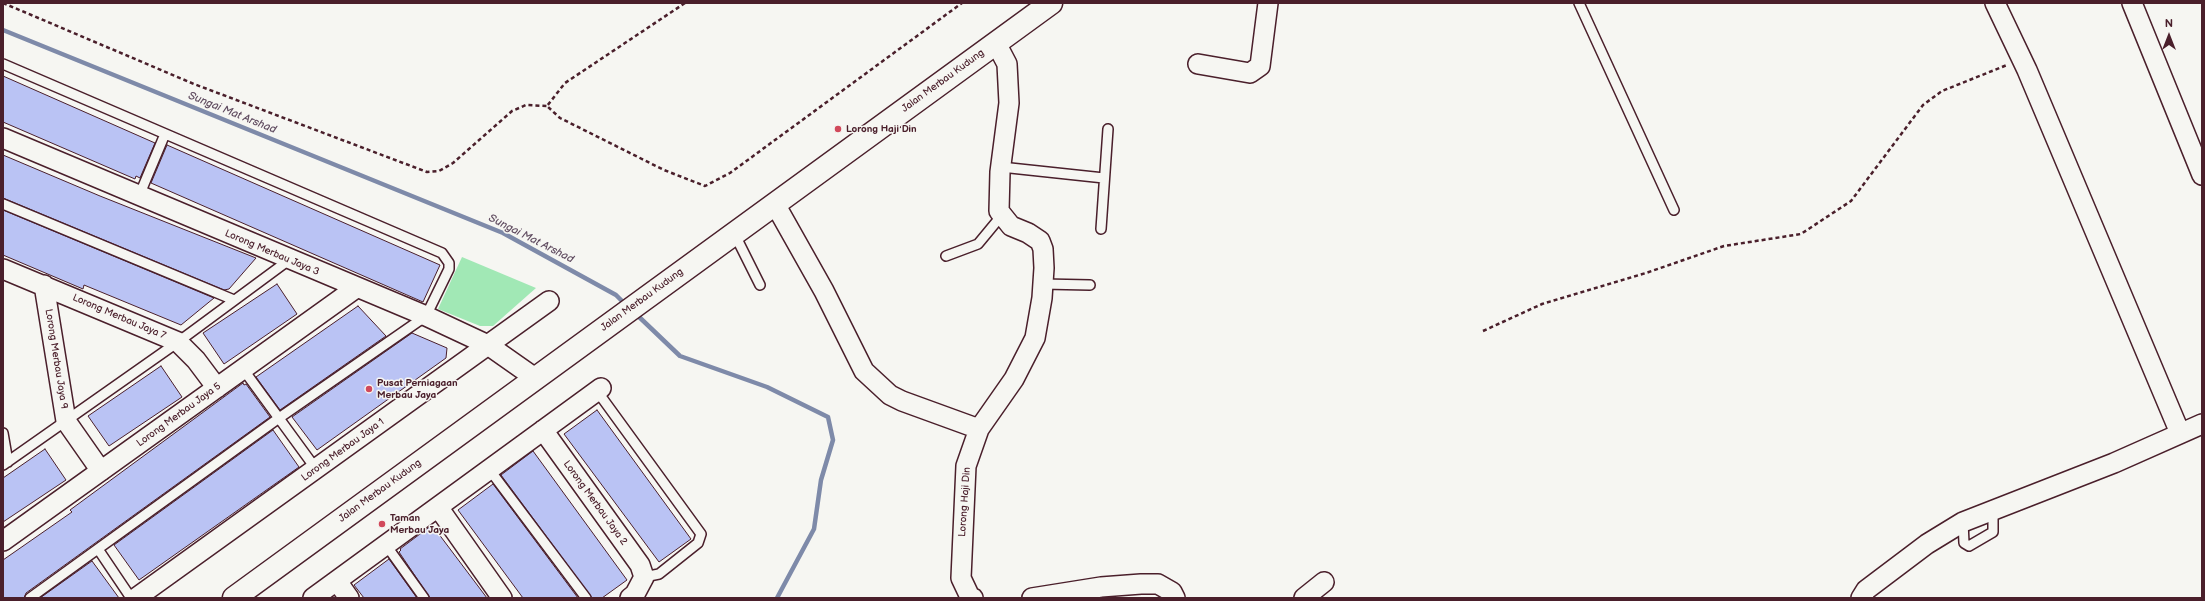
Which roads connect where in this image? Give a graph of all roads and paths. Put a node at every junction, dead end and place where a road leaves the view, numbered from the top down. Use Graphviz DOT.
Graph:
graph roads {
  1 [pos="3,3"];
  2 [pos="685,3"];
  3 [pos="962,3"];
  4 [pos="1051,3"];
  5 [pos="1268,3"];
  6 [pos="1579,3"];
  7 [pos="1996,3"];
  8 [pos="2132,3"];
  9 [pos="996,43"];
  10 [pos="2022,58"];
  11 [pos="3,64"];
  12 [pos="1198,64"];
  13 [pos="547,106"];
  14 [pos="1108,129"];
  15 [pos="165,134"];
  16 [pos="3,138"];
  17 [pos="1001,167"];
  18 [pos="2202,175"];
  19 [pos="1104,178"];
  20 [pos="139,196"];
  21 [pos="3,204"];
  22 [pos="775,204"];
  23 [pos="1674,210"];
  24 [pos="1002,215"];
  25 [pos="1101,229"];
  26 [pos="734,233"];
  27 [pos="946,256"];
  28 [pos="289,260"];
  29 [pos="3,269"];
  30 [pos="1043,284"];
  31 [pos="44,285"];
  32 [pos="760,285"];
  33 [pos="1090,285"];
  34 [pos="356,288"];
  35 [pos="234,300"];
  36 [pos="550,301"];
  37 [pos="426,316"];
  38 [pos="1483,331"];
  39 [pos="178,342"];
  40 [pos="488,345"];
  41 [pos="243,369"];
  42 [pos="536,378"];
  43 [pos="217,388"];
  44 [pos="599,389"];
  45 [pos="279,418"];
  46 [pos="66,421"];
  47 [pos="2202,424"];
  48 [pos="979,428"];
  49 [pos="543,430"];
  50 [pos="2180,433"];
  51 [pos="3,434"];
  52 [pos="5,464"];
  53 [pos="316,469"];
  54 [pos="489,469"];
  55 [pos="101,471"];
  56 [pos="438,507"];
  57 [pos="1993,511"];
  58 [pos="1963,522"];
  59 [pos="3,541"];
  60 [pos="386,545"];
  61 [pos="98,549"];
  62 [pos="644,577"];
  63 [pos="336,581"];
  64 [pos="1324,582"];
  65 [pos="972,597"];
  66 [pos="30,598"];
  67 [pos="131,598"];
  68 [pos="136,598"];
  69 [pos="234,598"];
  70 [pos="313,598"];
  71 [pos="349,598"];
  72 [pos="424,598"];
  73 [pos="502,598"];
  74 [pos="586,598"];
  75 [pos="630,598"];
  76 [pos="1032,598"];
  77 [pos="1175,598"];
  78 [pos="1304,598"];
  79 [pos="1861,598"];
  1 -- 13 [label="path"];
  2 -- 13 [label="path"];
  3 -- 13 [label="path"];
  4 -- 9 [label="main road, Jalan Merbau Kudung"];
  5 -- 12 [label="street"];
  6 -- 23 [label="lane"];
  7 -- 10 [label="street"];
  8 -- 18 [label="street"];
  9 -- 17 [label="street"];
  9 -- 22 [label="main road, Jalan Merbau Kudung"];
  10 -- 38 [label="path"];
  10 -- 50 [label="street"];
  11 -- 15 [label="lane"];
  14 -- 19 [label="lane"];
  15 -- 20 [label="lane"];
  15 -- 37 [label="lane"];
  16 -- 20 [label="street, Lorong Merbau Jaya 3"];
  17 -- 19 [label="lane"];
  17 -- 24 [label="street"];
  19 -- 25 [label="lane"];
  20 -- 28 [label="street, Lorong Merbau Jaya 3"];
  21 -- 35 [label="lane"];
  22 -- 26 [label="main road, Jalan Merbau Kudung"];
  22 -- 48 [label="street"];
  24 -- 27 [label="lane"];
  24 -- 30 [label="street, Lorong Haji Din"];
  26 -- 32 [label="lane"];
  26 -- 42 [label="main road, Jalan Merbau Kudung"];
  28 -- 34 [label="street, Lorong Merbau Jaya 3"];
  28 -- 35 [label="lane"];
  29 -- 31 [label="street, Lorong Merbau Jaya 7"];
  30 -- 33 [label="lane"];
  30 -- 48 [label="street, Lorong Haji Din"];
  31 -- 39 [label="street, Lorong Merbau Jaya 7"];
  31 -- 46 [label="street, Lorong Merbau Jaya 9"];
  34 -- 37 [label="street, Lorong Merbau Jaya 3"];
  34 -- 41 [label="street, Lorong Merbau Jaya 5"];
  35 -- 39 [label="lane"];
  36 -- 40 [label="street, Lorong Merbau Jaya 1"];
  37 -- 40 [label="street, Lorong Merbau Jaya 3"];
  37 -- 45 [label="lane"];
  39 -- 43 [label="street, Lorong Merbau Jaya 7"];
  39 -- 46 [label="lane"];
  40 -- 42 [label="street, Lorong Merbau Jaya 3"];
  40 -- 53 [label="street, Lorong Merbau Jaya 1"];
  41 -- 43 [label="street, Lorong Merbau Jaya 5"];
  41 -- 45 [label="lane"];
  42 -- 69 [label="main road, Jalan Merbau Kudung"];
  43 -- 55 [label="street, Lorong Merbau Jaya 5"];
  44 -- 49 [label="street"];
  44 -- 62 [label="lane"];
  45 -- 53 [label="lane"];
  45 -- 61 [label="lane"];
  46 -- 52 [label="lane"];
  46 -- 55 [label="street, Lorong Merbau Jaya 9"];
  47 -- 50 [label="street"];
  48 -- 65 [label="street, Lorong Haji Din"];
  49 -- 54 [label="street"];
  49 -- 62 [label="street, Lorong Merbau Jaya 2"];
  50 -- 57 [label="street"];
  51 -- 52 [label="lane"];
  53 -- 68 [label="street, Lorong Merbau Jaya 1"];
  54 -- 56 [label="street"];
  54 -- 74 [label="lane"];
  55 -- 59 [label="street, Lorong Merbau Jaya 5"];
  56 -- 60 [label="street"];
  56 -- 73 [label="street"];
  57 -- 58 [label="street"];
  57 -- 58 [label="lane"];
  58 -- 79 [label="street"];
  60 -- 63 [label="street"];
  60 -- 72 [label="lane"];
  61 -- 66 [label="lane"];
  61 -- 67 [label="lane"];
  62 -- 75 [label="street"];
  63 -- 70 [label="street"];
  63 -- 71 [label="street"];
  64 -- 78 [label="street"];
  76 -- 77 [label="street"];
}
